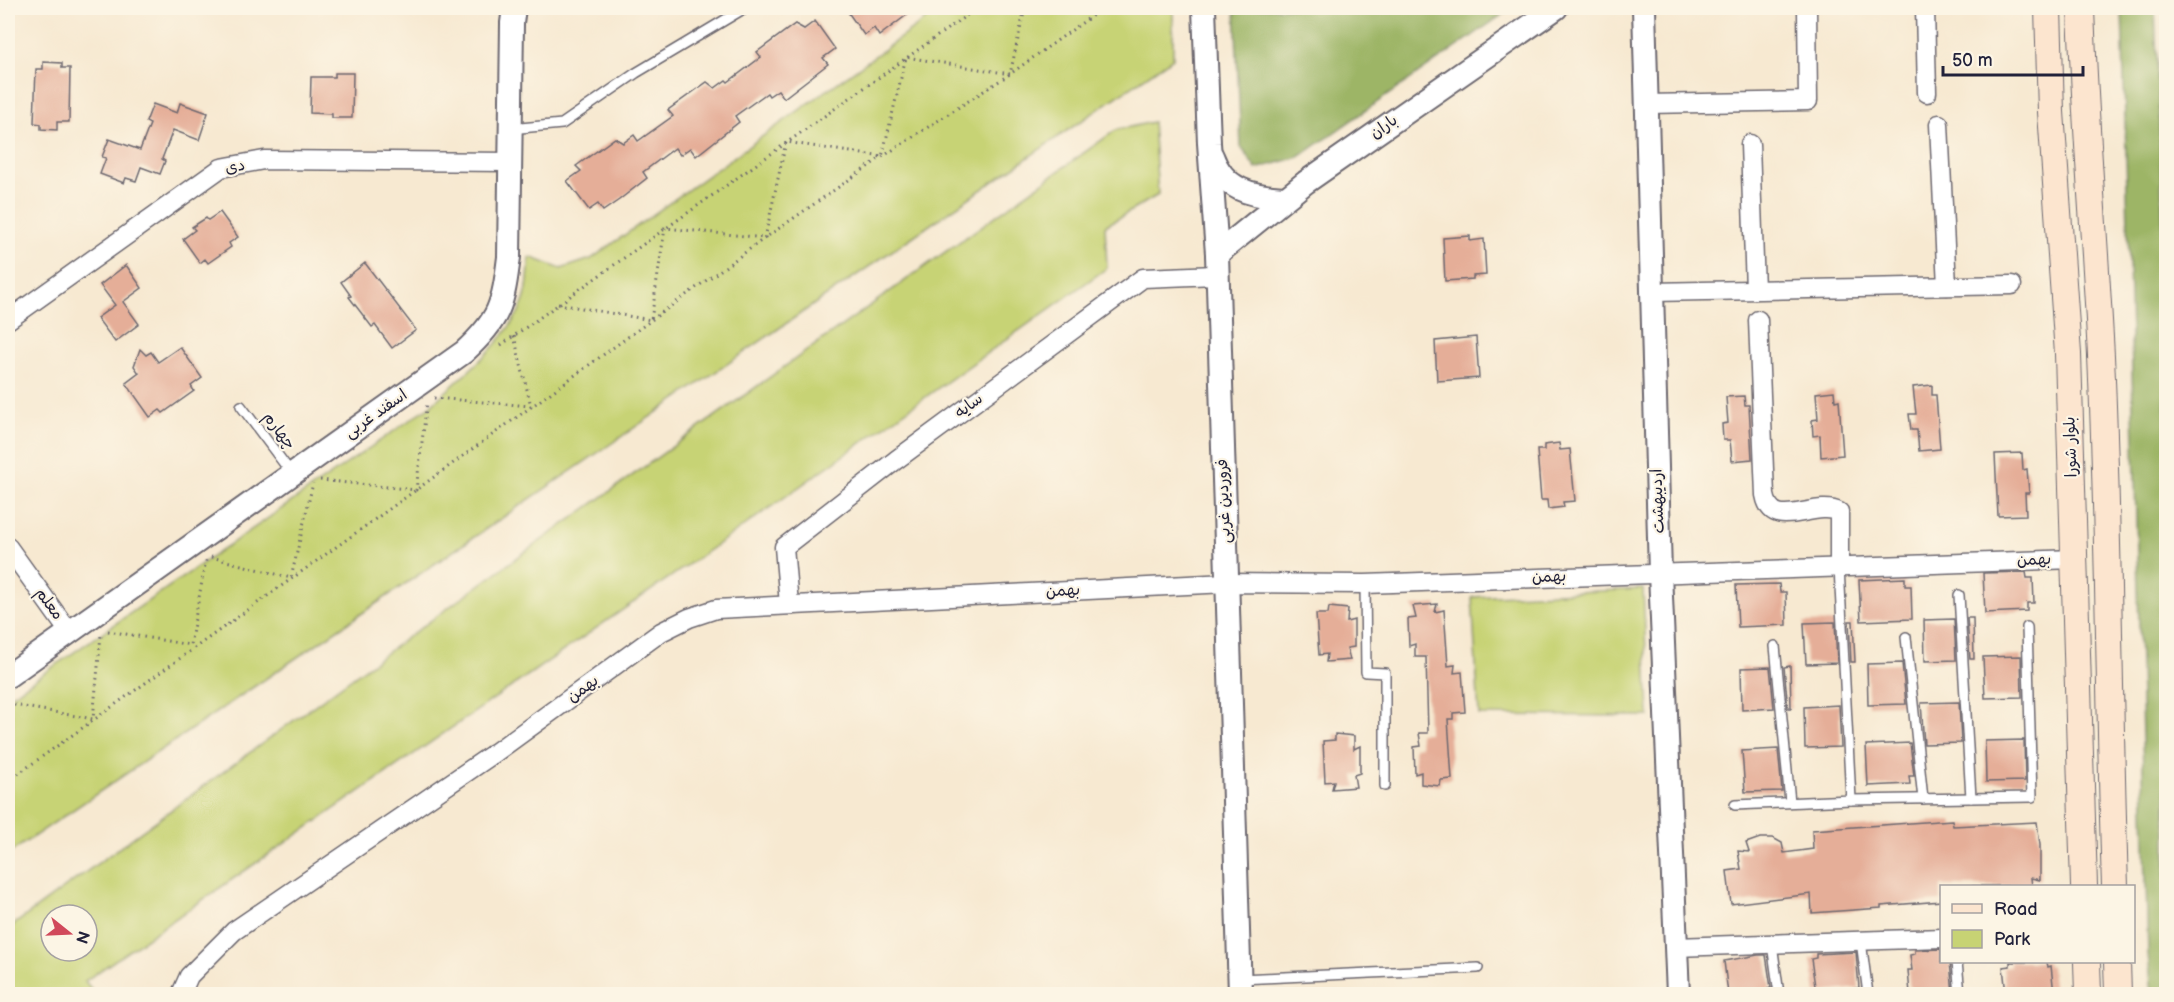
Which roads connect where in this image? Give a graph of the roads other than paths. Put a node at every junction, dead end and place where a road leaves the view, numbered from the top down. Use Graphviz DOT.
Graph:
graph roads {
  1 [pos="745,8"];
  2 [pos="1204,8"];
  3 [pos="1556,8"];
  4 [pos="1644,8"];
  5 [pos="1807,8"];
  6 [pos="1925,8"];
  7 [pos="2048,8"];
  8 [pos="2081,8"];
  9 [pos="511,12"];
  10 [pos="1927,93"];
  11 [pos="1646,104"];
  12 [pos="1940,124"];
  13 [pos="510,129"];
  14 [pos="1209,143"];
  15 [pos="1750,144"];
  16 [pos="510,162"];
  17 [pos="1284,198"];
  18 [pos="1217,264"];
  19 [pos="2012,285"];
  20 [pos="1947,286"];
  21 [pos="1755,290"];
  22 [pos="1652,292"];
  23 [pos="8,320"];
  24 [pos="1758,320"];
  25 [pos="242,406"];
  26 [pos="292,474"];
  27 [pos="8,547"];
  28 [pos="2075,559"];
  29 [pos="1839,567"];
  30 [pos="1660,573"];
  31 [pos="1227,583"];
  32 [pos="1365,584"];
  33 [pos="1959,595"];
  34 [pos="789,604"];
  35 [pos="2027,627"];
  36 [pos="69,632"];
  37 [pos="1906,638"];
  38 [pos="1776,646"];
  39 [pos="8,676"];
  40 [pos="1385,786"];
  41 [pos="1971,798"];
  42 [pos="1923,799"];
  43 [pos="1851,800"];
  44 [pos="1790,802"];
  45 [pos="1736,805"];
  46 [pos="2084,885"];
  47 [pos="2115,885"];
  48 [pos="1940,939"];
  49 [pos="1862,941"];
  50 [pos="1772,944"];
  51 [pos="1675,947"];
  52 [pos="1958,963"];
  53 [pos="2087,963"];
  54 [pos="2117,963"];
  55 [pos="1478,968"];
  56 [pos="1239,987"];
  57 [pos="181,994"];
  58 [pos="1678,994"];
  59 [pos="1779,994"];
  60 [pos="1868,994"];
  61 [pos="1960,994"];
  62 [pos="2088,994"];
  63 [pos="2118,994"];
  1 -- 13 [label="lane"];
  2 -- 14 [label="street, فروردین غربی"];
  3 -- 17 [label="street, باران"];
  4 -- 11 [label="street, اردیبهشت"];
  5 -- 11 [label="street"];
  6 -- 10 [label="street"];
  7 -- 28 [label="main road, بلوار شورا"];
  8 -- 47 [label="main road, بلوار شورا"];
  9 -- 13 [label="street, اسفند غربی"];
  11 -- 22 [label="street, اردیبهشت"];
  12 -- 20 [label="street"];
  13 -- 16 [label="street, اسفند غربی"];
  14 -- 17 [label="street"];
  14 -- 18 [label="street, فروردین غربی"];
  15 -- 21 [label="street"];
  16 -- 23 [label="street, دی"];
  16 -- 26 [label="street, اسفند غربی"];
  17 -- 18 [label="street, باران"];
  18 -- 31 [label="street, فروردین غربی"];
  18 -- 34 [label="street, سایه"];
  19 -- 20 [label="street"];
  20 -- 21 [label="street"];
  21 -- 22 [label="street"];
  22 -- 30 [label="street, اردیبهشت"];
  24 -- 29 [label="street"];
  25 -- 26 [label="lane, چهارم"];
  26 -- 36 [label="street, اسفند غربی"];
  27 -- 36 [label="street, معلم"];
  28 -- 29 [label="street, بهمن"];
  28 -- 46 [label="main road, بلوار شورا"];
  29 -- 30 [label="street, بهمن"];
  29 -- 43 [label="lane"];
  30 -- 32 [label="street, بهمن"];
  30 -- 51 [label="street, اردیبهشت"];
  31 -- 32 [label="street, بهمن"];
  31 -- 34 [label="street, بهمن"];
  31 -- 56 [label="street, فروردین غربی"];
  32 -- 40 [label="lane"];
  33 -- 41 [label="lane"];
  34 -- 57 [label="street, بهمن"];
  35 -- 41 [label="lane"];
  36 -- 39 [label="street, اسفند غربی"];
  37 -- 42 [label="lane"];
  38 -- 44 [label="lane"];
  41 -- 42 [label="lane"];
  42 -- 43 [label="lane"];
  43 -- 44 [label="lane"];
  44 -- 45 [label="lane"];
  48 -- 49 [label="street"];
  49 -- 50 [label="street"];
  49 -- 60 [label="lane"];
  50 -- 51 [label="street"];
  50 -- 59 [label="lane"];
  51 -- 58 [label="street, اردیبهشت"];
  52 -- 61 [label="lane"];
  53 -- 62 [label="main road"];
  54 -- 63 [label="main road"];
  55 -- 56 [label="lane"];
}
